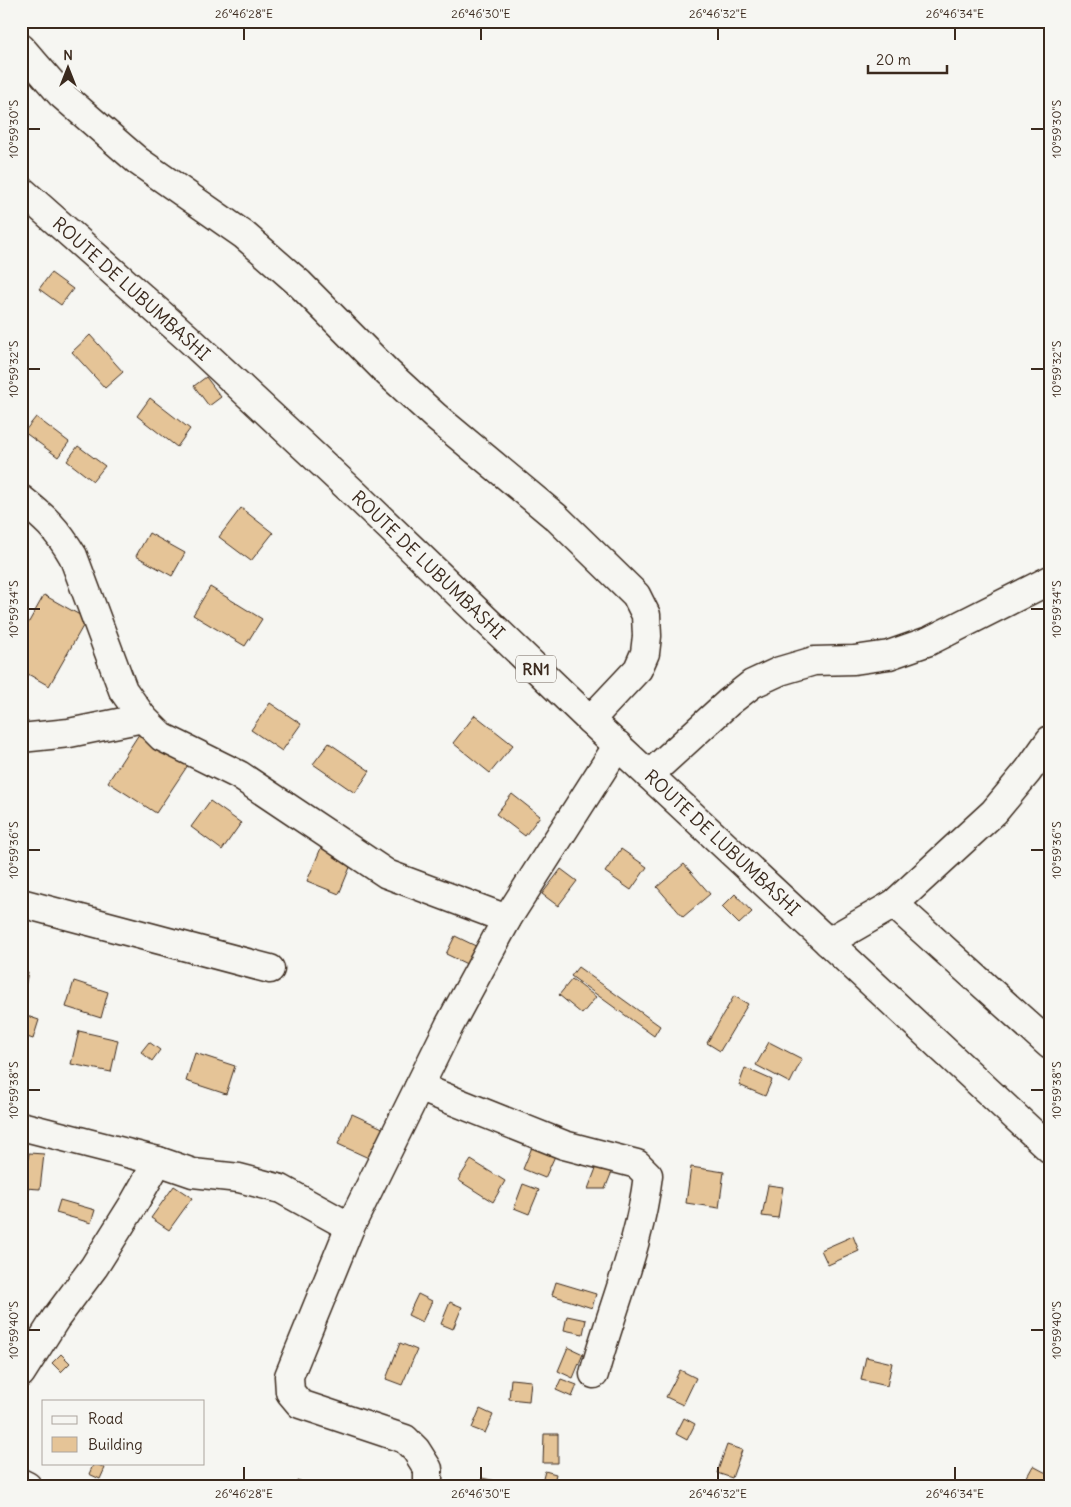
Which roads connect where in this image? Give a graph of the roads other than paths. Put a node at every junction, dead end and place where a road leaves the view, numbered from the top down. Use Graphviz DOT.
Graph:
graph roads {
  1 [pos="21,48"];
  2 [pos="21,190"];
  3 [pos="21,499"];
  4 [pos="1050,580"];
  5 [pos="143,718"];
  6 [pos="590,720"];
  7 [pos="21,738"];
  8 [pos="1050,740"];
  9 [pos="618,745"];
  10 [pos="649,775"];
  11 [pos="21,903"];
  12 [pos="894,904"];
  13 [pos="507,918"];
  14 [pos="828,942"];
  15 [pos="270,969"];
  16 [pos="1050,1045"];
  17 [pos="419,1088"];
  18 [pos="21,1126"];
  19 [pos="1050,1149"];
  20 [pos="158,1161"];
  21 [pos="350,1228"];
  22 [pos="21,1373"];
  23 [pos="594,1374"];
  24 [pos="21,1483"];
  25 [pos="27,1486"];
  26 [pos="428,1486"];
  1 -- 6 [label="main road"];
  2 -- 6 [label="main road, ROUTE DE LUBUMBASHI / RN1"];
  3 -- 5 [label="main road"];
  4 -- 10 [label="main road"];
  5 -- 7 [label="main road"];
  5 -- 13 [label="main road"];
  6 -- 9 [label="main road, ROUTE DE LUBUMBASHI / RN1"];
  8 -- 12 [label="main road"];
  9 -- 10 [label="main road, ROUTE DE LUBUMBASHI / RN1"];
  9 -- 13 [label="main road"];
  10 -- 14 [label="main road, ROUTE DE LUBUMBASHI / RN1"];
  11 -- 15 [label="main road"];
  12 -- 14 [label="main road"];
  12 -- 16 [label="main road"];
  13 -- 17 [label="main road"];
  14 -- 19 [label="main road, ROUTE DE LUBUMBASHI / RN1"];
  17 -- 21 [label="main road"];
  17 -- 23 [label="main road"];
  18 -- 20 [label="main road"];
  20 -- 21 [label="main road"];
  20 -- 22 [label="main road"];
  21 -- 26 [label="main road"];
  24 -- 25 [label="main road"];
}
